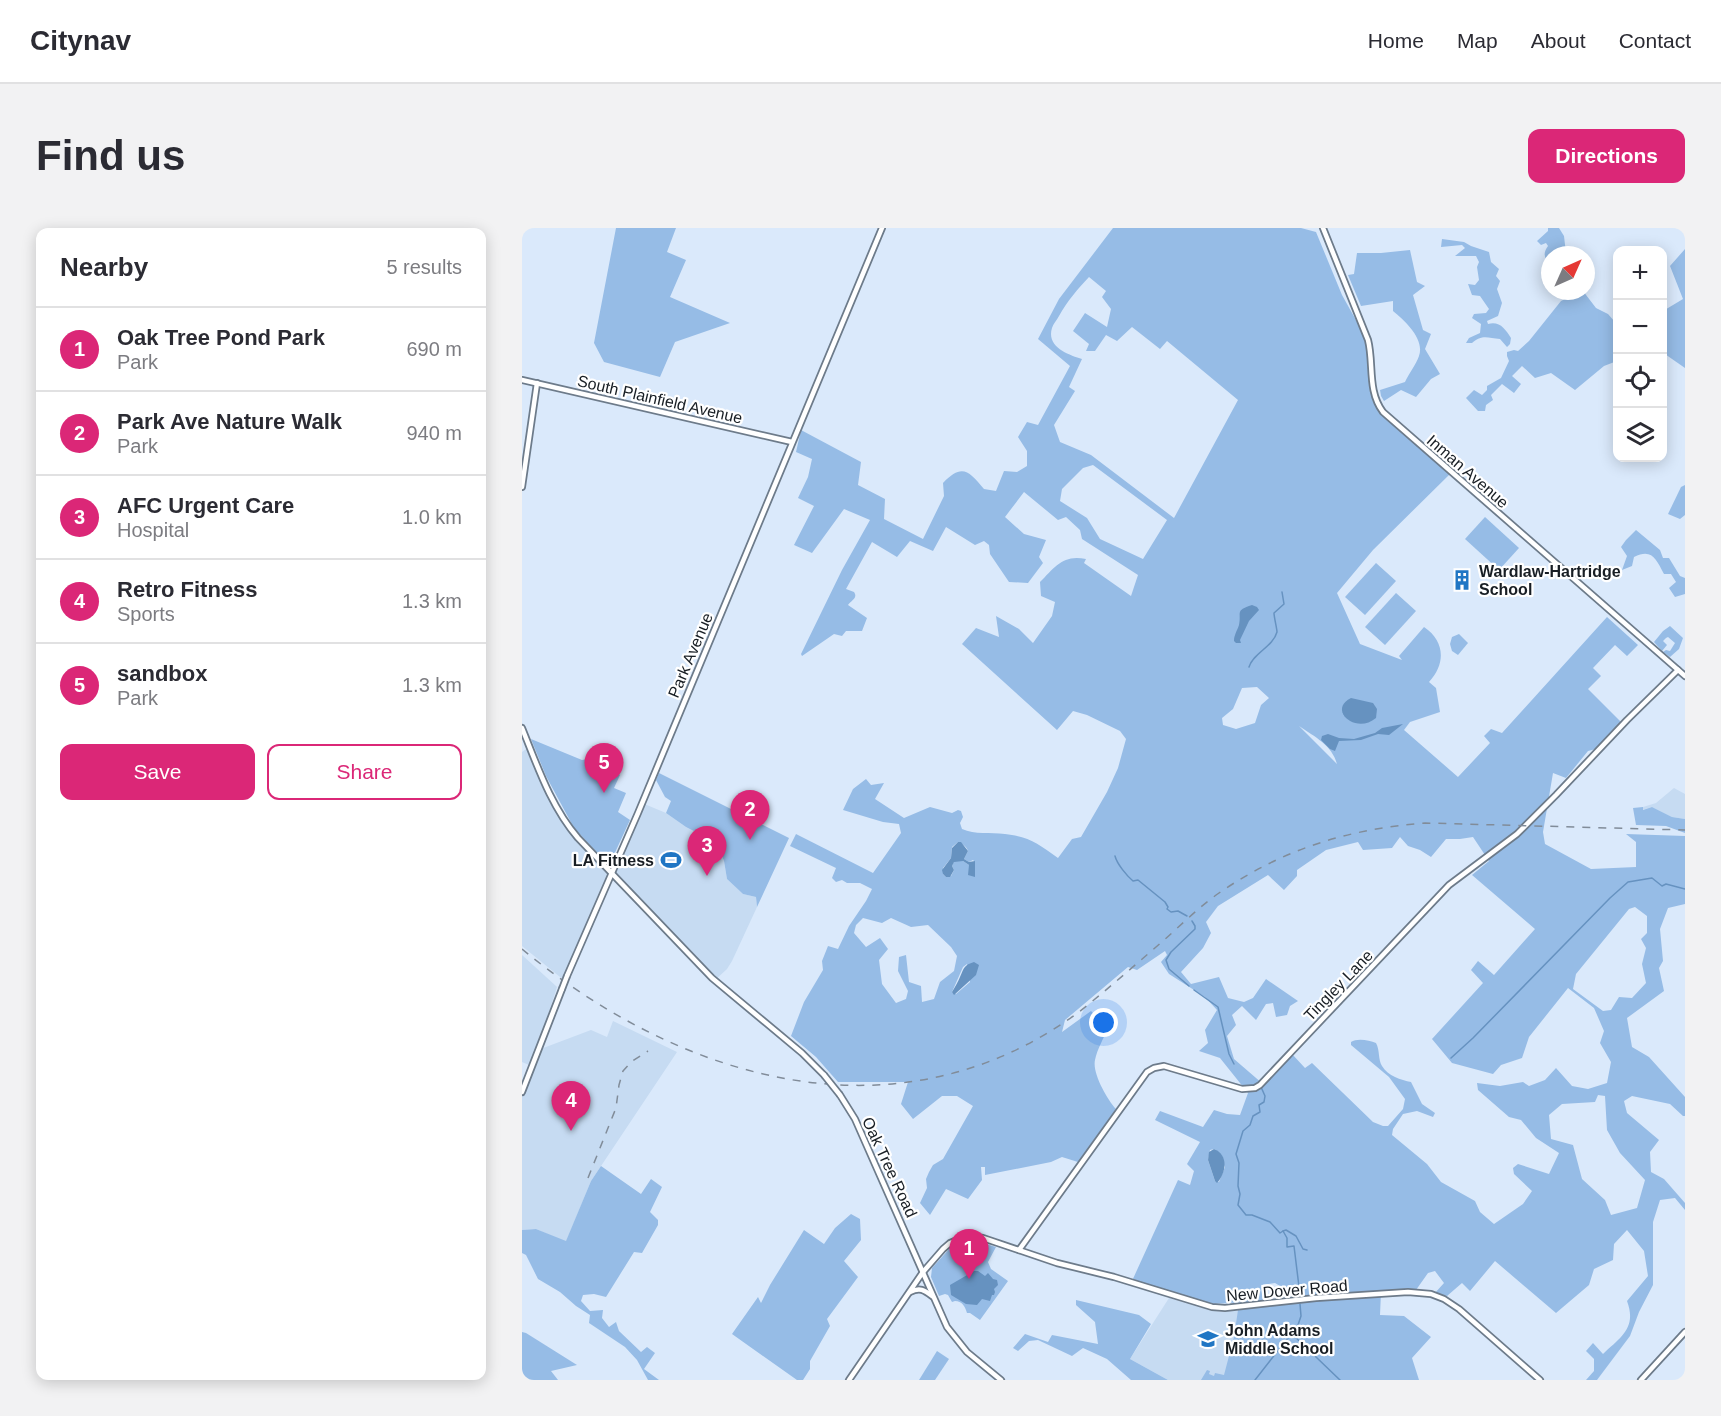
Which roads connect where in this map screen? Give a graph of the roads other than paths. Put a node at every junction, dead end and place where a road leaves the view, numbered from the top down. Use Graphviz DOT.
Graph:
graph roads {
  1 [pos="882,228"];
  2 [pos="1323,228"];
  3 [pos="522,380"];
  4 [pos="537,383"];
  5 [pos="792,442"];
  6 [pos="522,487"];
  7 [pos="1678,670"];
  8 [pos="1685,676"];
  9 [pos="522,728"];
  10 [pos="611,874"];
  11 [pos="522,1092"];
  12 [pos="1019,1250"];
  13 [pos="923,1272"];
  14 [pos="908,1294"];
  15 [pos="933,1298"];
  16 [pos="1685,1332"];
  17 [pos="849,1380"];
  18 [pos="1001,1380"];
  19 [pos="1540,1380"];
  20 [pos="1641,1380"];
  1 -- 5 [label="street, Park Avenue"];
  2 -- 7 [label="street, Inman Avenue"];
  3 -- 4 [label="street, South Plainfield Avenue"];
  4 -- 5 [label="street, South Plainfield Avenue"];
  4 -- 6 [label="street"];
  5 -- 10 [label="street, Park Avenue"];
  7 -- 8 [label="street, Inman Avenue"];
  7 -- 12 [label="street, Tingley Lane"];
  9 -- 10 [label="street, Oak Tree Road"];
  10 -- 11 [label="street, Park Avenue, bridge"];
  10 -- 13 [label="street, Oak Tree Road, bridge"];
  12 -- 13 [label="street, New Dover Road"];
  12 -- 19 [label="street, New Dover Road"];
  13 -- 14 [label="street"];
  13 -- 15 [label="street, Oak Tree Road"];
  14 -- 15 [label="street"];
  14 -- 17 [label="street"];
  15 -- 18 [label="street, Oak Tree Road"];
  16 -- 20 [label="street"];
}
